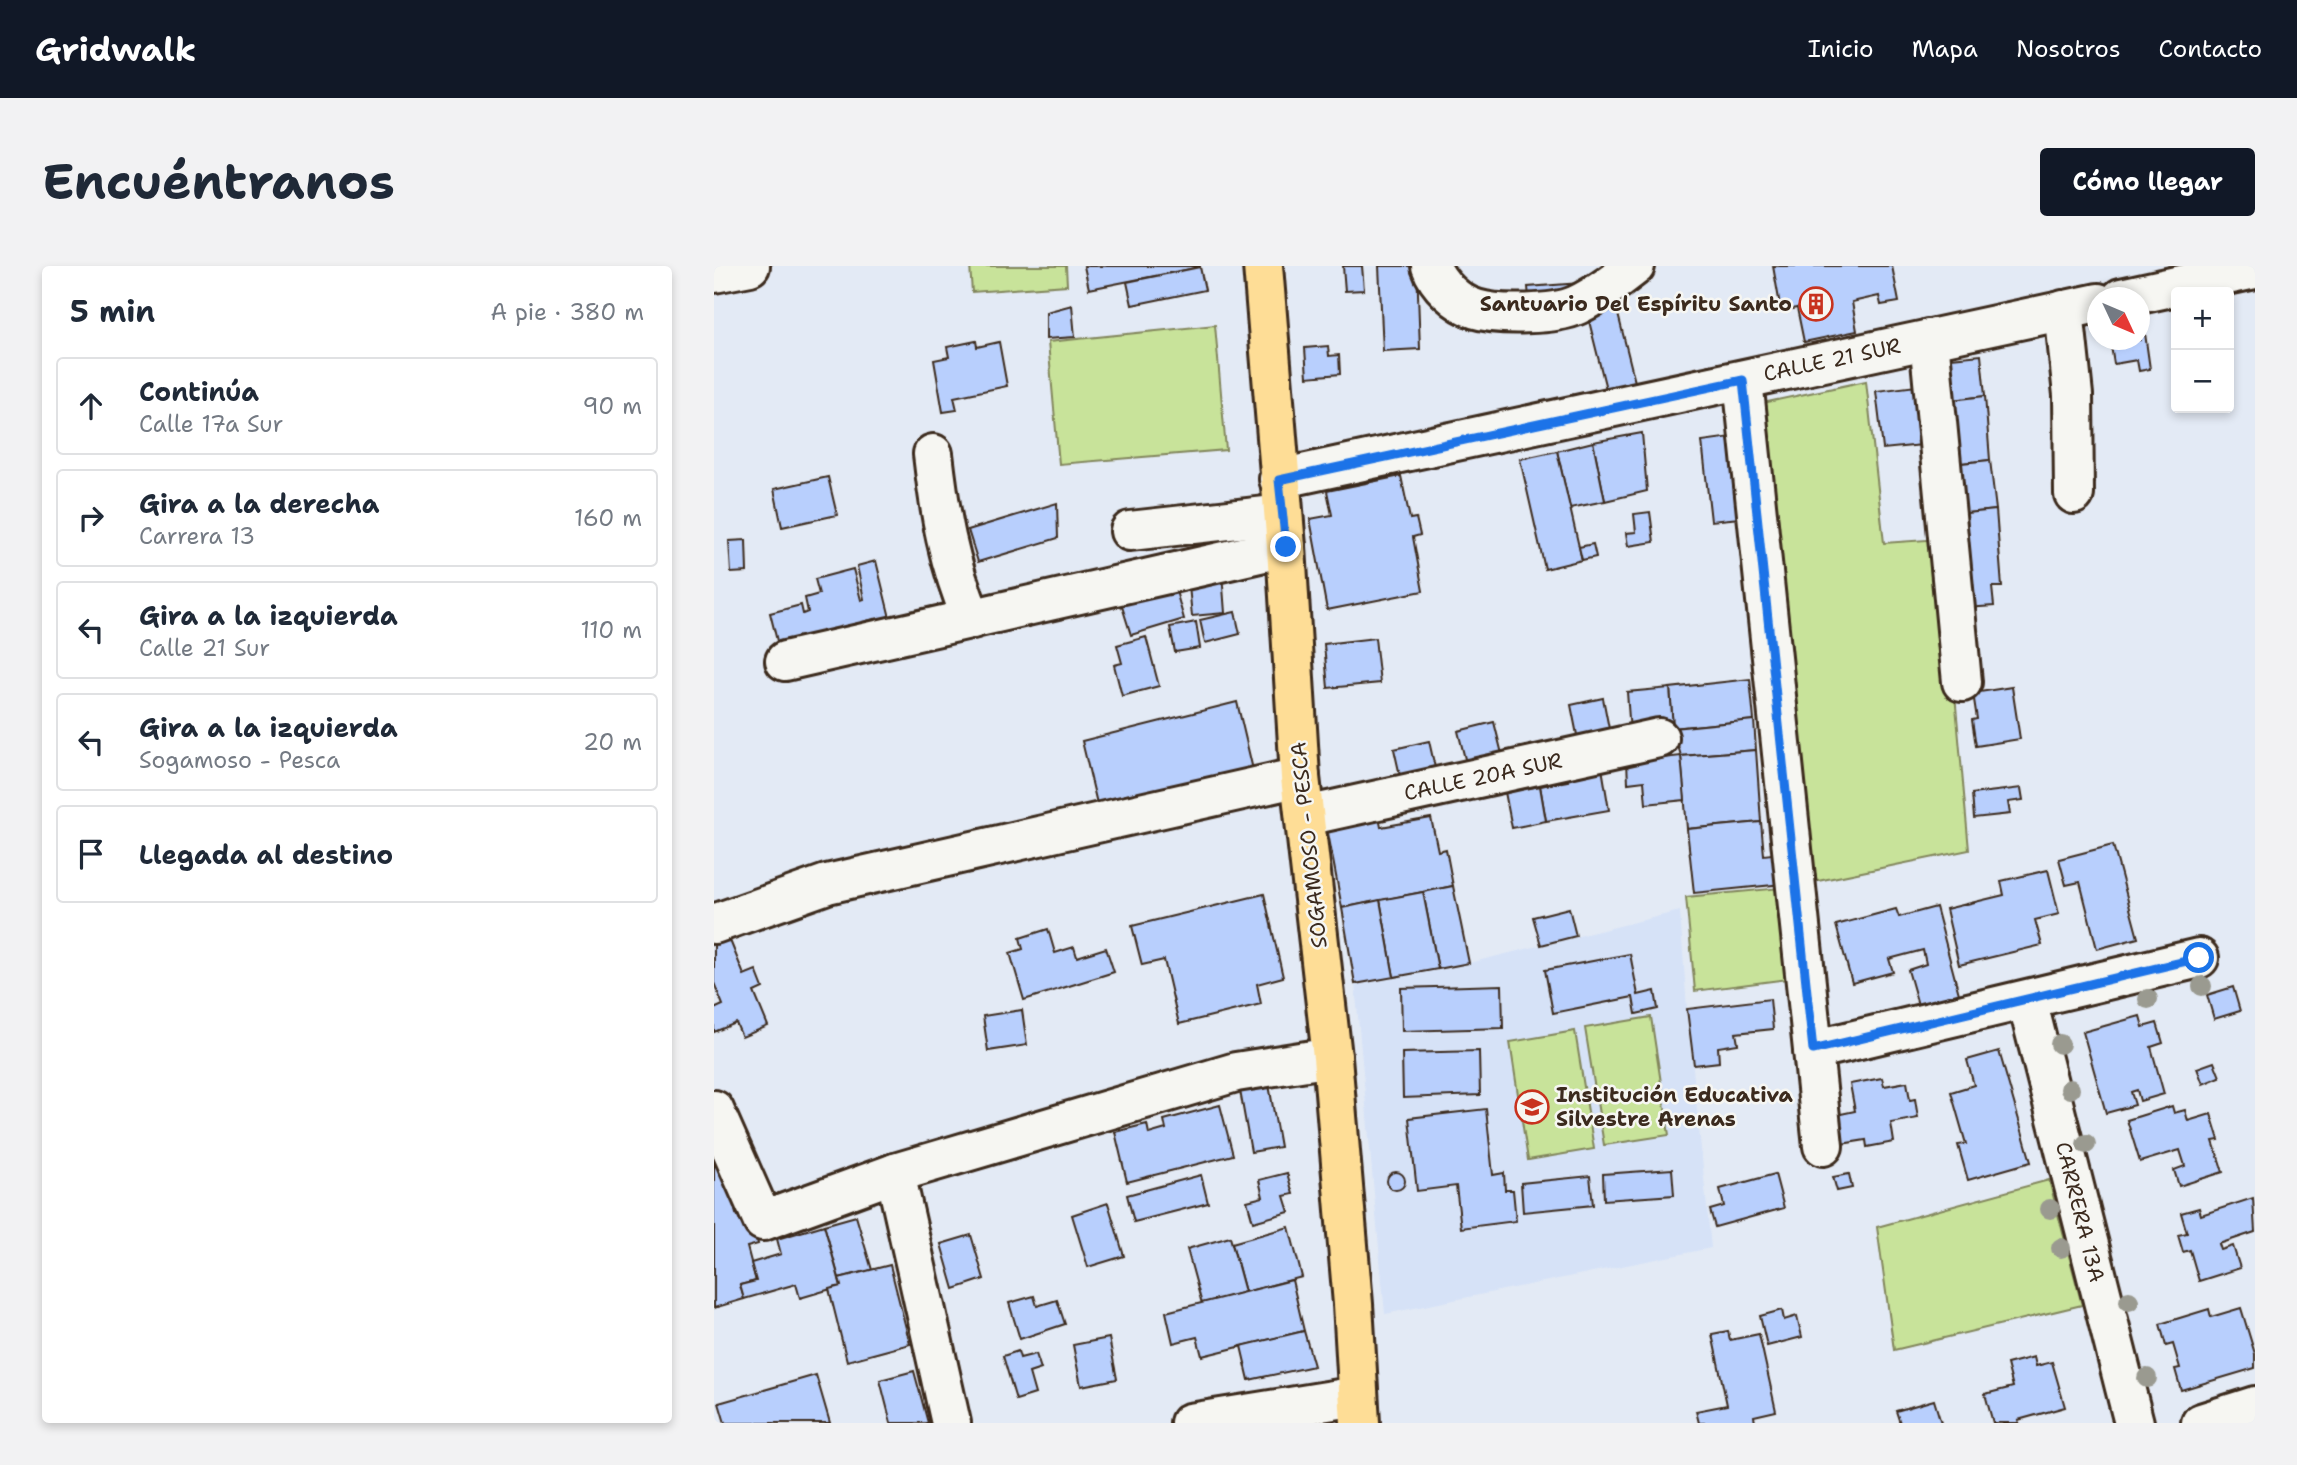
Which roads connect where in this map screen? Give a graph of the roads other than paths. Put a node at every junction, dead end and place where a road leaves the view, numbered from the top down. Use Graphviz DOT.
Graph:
graph roads {
  1 [pos="750,266"];
  2 [pos="1263,266"];
  3 [pos="1431,266"];
  4 [pos="1635,266"];
  5 [pos="2255,268"];
  6 [pos="714,273"];
  7 [pos="2150,292"];
  8 [pos="2081,306"];
  9 [pos="1929,339"];
  10 [pos="1743,380"];
  11 [pos="933,454"];
  12 [pos="2074,494"];
  13 [pos="1283,513"];
  14 [pos="1130,531"];
  15 [pos="972,619"];
  16 [pos="785,662"];
  17 [pos="1962,682"];
  18 [pos="1659,738"];
  19 [pos="1300,777"];
  20 [pos="1306,816"];
  21 [pos="714,923"];
  22 [pos="2199,958"];
  23 [pos="2027,1000"];
  24 [pos="1813,1050"];
  25 [pos="1332,1057"];
  26 [pos="714,1110"];
  27 [pos="1823,1146"];
  28 [pos="895,1173"];
  29 [pos="2255,1406"];
  30 [pos="1359,1410"];
  31 [pos="951,1423"];
  32 [pos="1191,1423"];
  33 [pos="2134,1423"];
  34 [pos="2202,1423"];
  1 -- 6 [label="street"];
  2 -- 13 [label="main road, SOGAMOSO - PESCA"];
  3 -- 4 [label="street"];
  5 -- 7 [label="street"];
  8 -- 9 [label="street, CALLE 21 SUR"];
  8 -- 12 [label="street"];
  9 -- 10 [label="street, CALLE 21 SUR"];
  9 -- 17 [label="street"];
  10 -- 13 [label="street, CALLE 21 SUR"];
  10 -- 24 [label="street"];
  11 -- 15 [label="street"];
  13 -- 14 [label="street"];
  13 -- 15 [label="street"];
  13 -- 19 [label="main road, SOGAMOSO - PESCA"];
  15 -- 16 [label="street"];
  18 -- 20 [label="street, CALLE 20A SUR"];
  19 -- 20 [label="main road, SOGAMOSO - PESCA"];
  19 -- 21 [label="street"];
  20 -- 25 [label="main road, SOGAMOSO - PESCA"];
  22 -- 23 [label="street"];
  23 -- 24 [label="street"];
  23 -- 33 [label="street, CARRERA 13A"];
  24 -- 27 [label="street"];
  25 -- 28 [label="street"];
  25 -- 30 [label="main road, SOGAMOSO - PESCA"];
  26 -- 28 [label="street"];
  28 -- 31 [label="street"];
  29 -- 34 [label="street"];
  30 -- 32 [label="street"];
}
